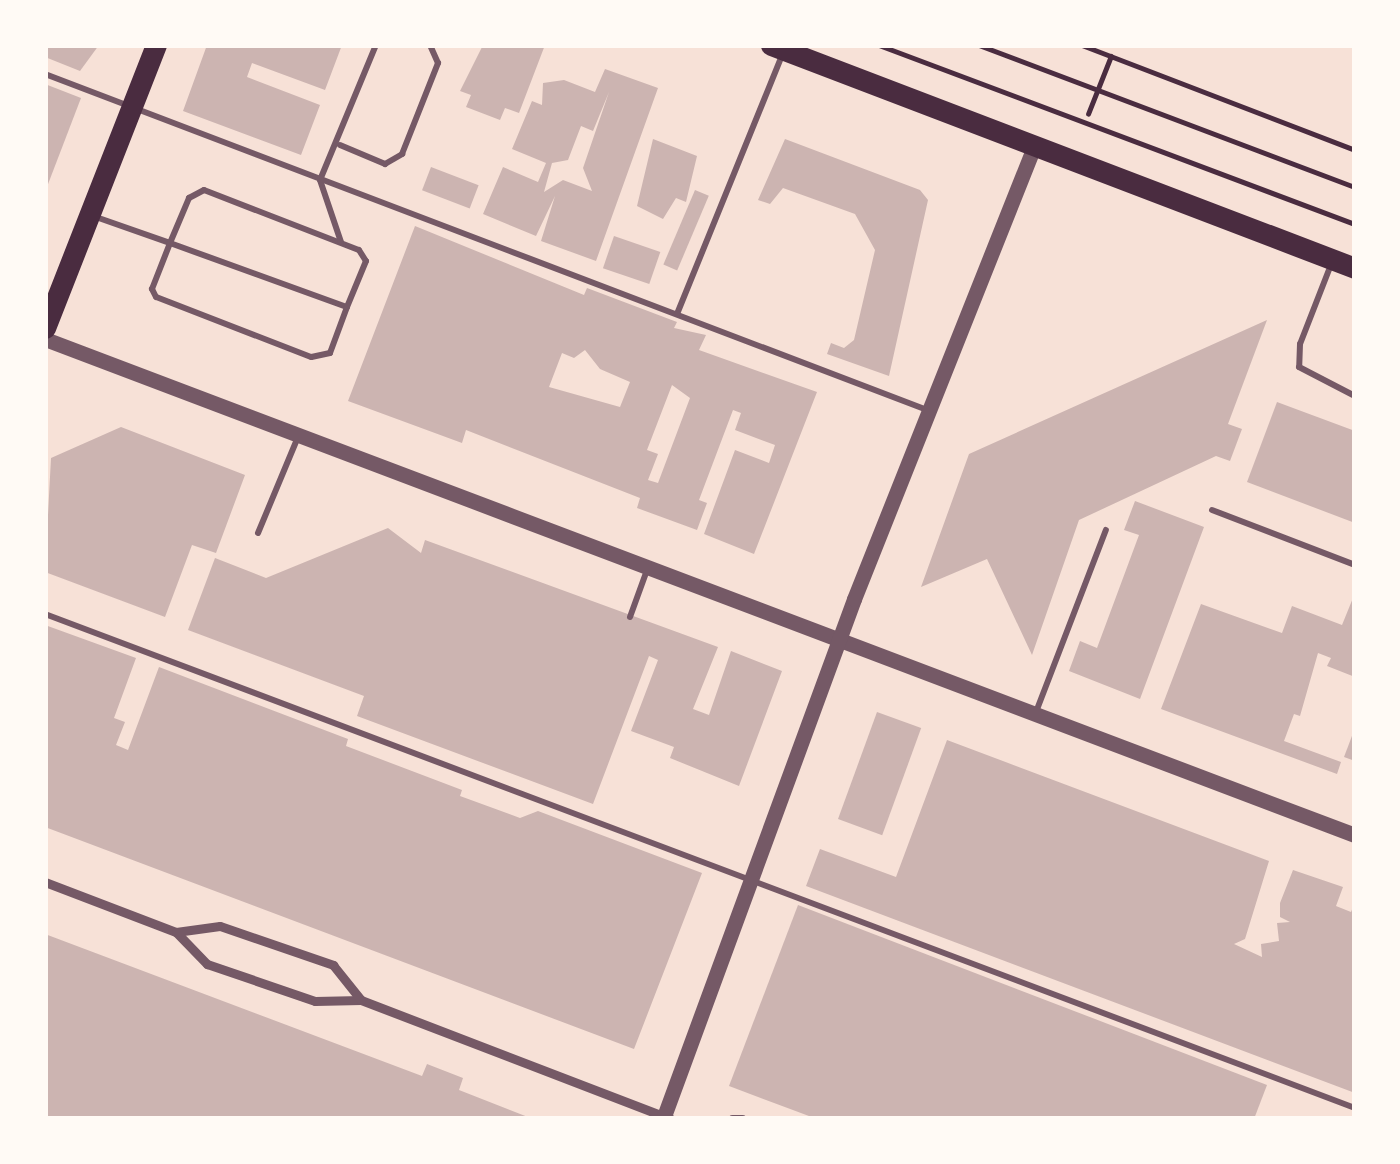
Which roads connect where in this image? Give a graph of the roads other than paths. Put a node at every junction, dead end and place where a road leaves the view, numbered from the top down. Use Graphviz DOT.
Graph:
graph roads {
  1 [pos="156,45"];
  2 [pos="376,45"];
  3 [pos="430,45"];
  4 [pos="778,48"];
  5 [pos="45,74"];
  6 [pos="133,107"];
  7 [pos="340,145"];
  8 [pos="1034,146"];
  9 [pos="320,180"];
  10 [pos="90,215"];
  11 [pos="170,243"];
  12 [pos="341,243"];
  13 [pos="1333,259"];
  14 [pos="1355,268"];
  15 [pos="347,307"];
  16 [pos="677,315"];
  17 [pos="45,328"];
  18 [pos="45,339"];
  19 [pos="1355,396"];
  20 [pos="928,410"];
  21 [pos="299,435"];
  22 [pos="1212,510"];
  23 [pos="1106,530"];
  24 [pos="258,533"];
  25 [pos="1355,565"];
  26 [pos="648,568"];
  27 [pos="45,614"];
  28 [pos="629,617"];
  29 [pos="840,640"];
  30 [pos="1035,714"];
  31 [pos="1355,836"];
  32 [pos="753,880"];
  33 [pos="45,882"];
  34 [pos="176,932"];
  35 [pos="361,1000"];
  36 [pos="1355,1108"];
  37 [pos="666,1118"];
  38 [pos="732,1119"];
  39 [pos="742,1119"];
  1 -- 6 [label="main road"];
  2 -- 7 [label="lane"];
  3 -- 7 [label="lane"];
  4 -- 8 [label="main road"];
  4 -- 16 [label="lane"];
  5 -- 6 [label="lane"];
  6 -- 9 [label="lane"];
  6 -- 10 [label="main road"];
  7 -- 9 [label="lane"];
  8 -- 13 [label="main road"];
  8 -- 20 [label="street"];
  9 -- 12 [label="lane"];
  9 -- 16 [label="lane"];
  10 -- 11 [label="lane"];
  10 -- 17 [label="main road"];
  11 -- 12 [label="lane"];
  11 -- 15 [label="lane"];
  11 -- 15 [label="lane"];
  12 -- 15 [label="lane"];
  13 -- 14 [label="main road"];
  13 -- 19 [label="lane"];
  16 -- 20 [label="lane"];
  18 -- 21 [label="street"];
  20 -- 29 [label="street"];
  21 -- 24 [label="lane"];
  21 -- 26 [label="street"];
  22 -- 25 [label="lane"];
  23 -- 30 [label="lane"];
  26 -- 28 [label="lane"];
  26 -- 29 [label="street"];
  27 -- 32 [label="lane"];
  29 -- 30 [label="street"];
  29 -- 32 [label="street"];
  30 -- 31 [label="street"];
  32 -- 36 [label="lane"];
  32 -- 37 [label="street"];
  33 -- 34 [label="street"];
  34 -- 35 [label="street"];
  34 -- 35 [label="street"];
  35 -- 37 [label="street"];
  38 -- 39 [label="street"];
}
